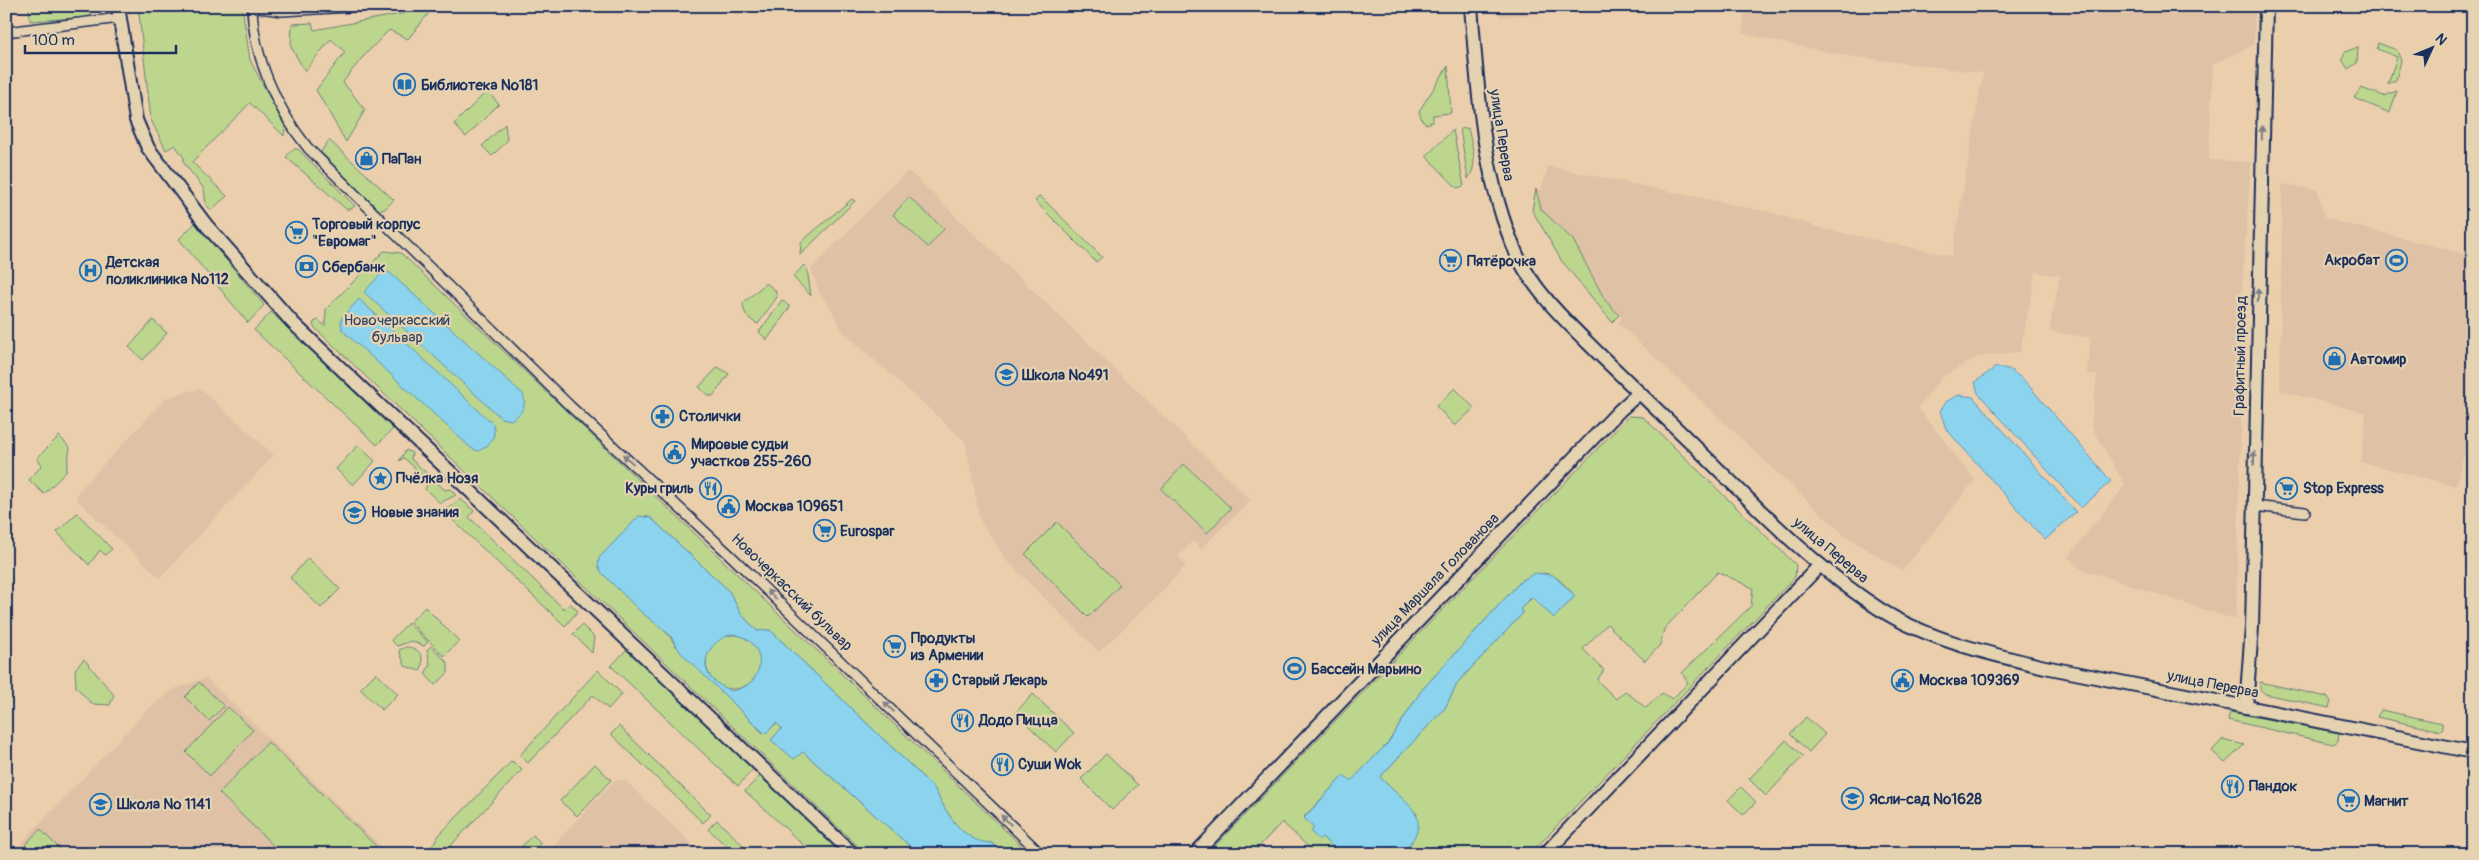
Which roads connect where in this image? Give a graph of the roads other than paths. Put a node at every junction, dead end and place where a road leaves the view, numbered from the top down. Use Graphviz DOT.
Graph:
graph roads {
  1 [pos="252,6"];
  2 [pos="368,6"];
  3 [pos="1471,6"];
  4 [pos="2266,6"];
  5 [pos="119,12"];
  6 [pos="6,32"];
  7 [pos="1639,393"];
  8 [pos="2254,506"];
  9 [pos="2305,512"];
  10 [pos="1820,565"];
  11 [pos="2246,707"];
  12 [pos="2473,752"];
  13 [pos="853,854"];
  14 [pos="1041,854"];
  15 [pos="1195,854"];
  16 [pos="1545,854"];
  1 -- 2 [label="street"];
  14 -- 1 [label="street, Новочеркасский бульвар, one-way"];
  3 -- 7 [label="street, улица Перерва"];
  8 -- 4 [label="street, Графитный проезд, one-way"];
  5 -- 6 [label="street"];
  5 -- 13 [label="street"];
  7 -- 10 [label="street, улица Перерва"];
  7 -- 15 [label="street, улица Маршала Голованова"];
  8 -- 9 [label="street"];
  8 -- 11 [label="street, Графитный проезд"];
  10 -- 11 [label="street, улица Перерва"];
  10 -- 16 [label="street"];
  11 -- 12 [label="street, улица Перерва"];
}
